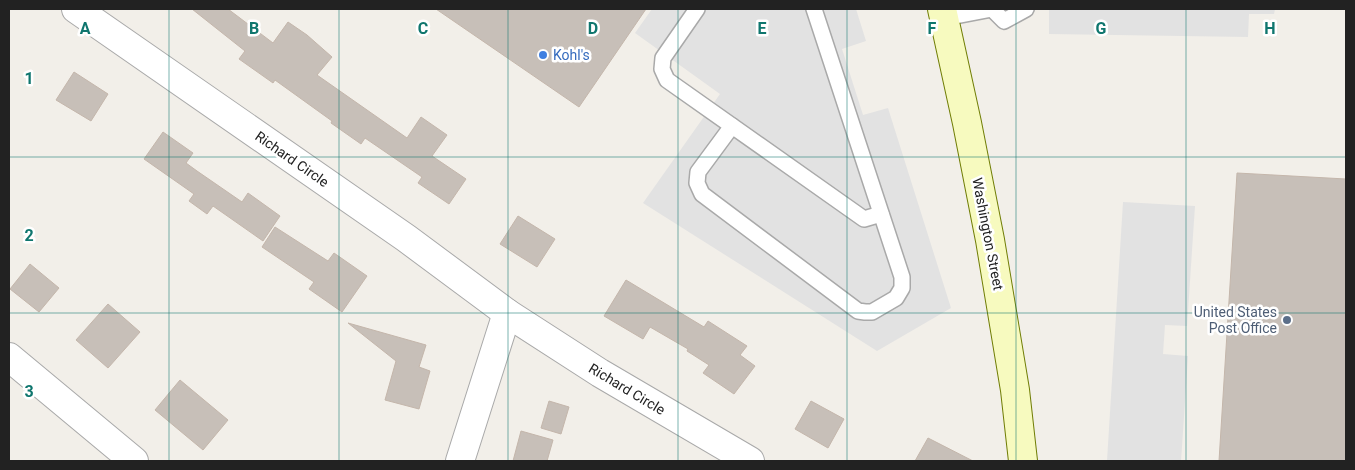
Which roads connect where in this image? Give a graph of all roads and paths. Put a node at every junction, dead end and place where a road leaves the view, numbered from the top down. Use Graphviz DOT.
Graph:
graph roads {
  1 [pos="76,9"];
  2 [pos="697,9"];
  3 [pos="814,9"];
  4 [pos="992,9"];
  5 [pos="1026,9"];
  6 [pos="944,14"];
  7 [pos="732,126"];
  8 [pos="881,214"];
  9 [pos="507,313"];
  10 [pos="9,357"];
  11 [pos="134,461"];
  12 [pos="460,461"];
  13 [pos="750,461"];
  14 [pos="1022,461"];
  1 -- 9 [label="street, Richard Circle"];
  2 -- 7 [label="lane"];
  3 -- 8 [label="lane"];
  4 -- 5 [label="lane"];
  4 -- 6 [label="lane"];
  6 -- 14 [label="main road, Washington Street"];
  7 -- 8 [label="lane"];
  7 -- 8 [label="lane"];
  9 -- 12 [label="street"];
  9 -- 13 [label="street, Richard Circle"];
  10 -- 11 [label="street"];
}
